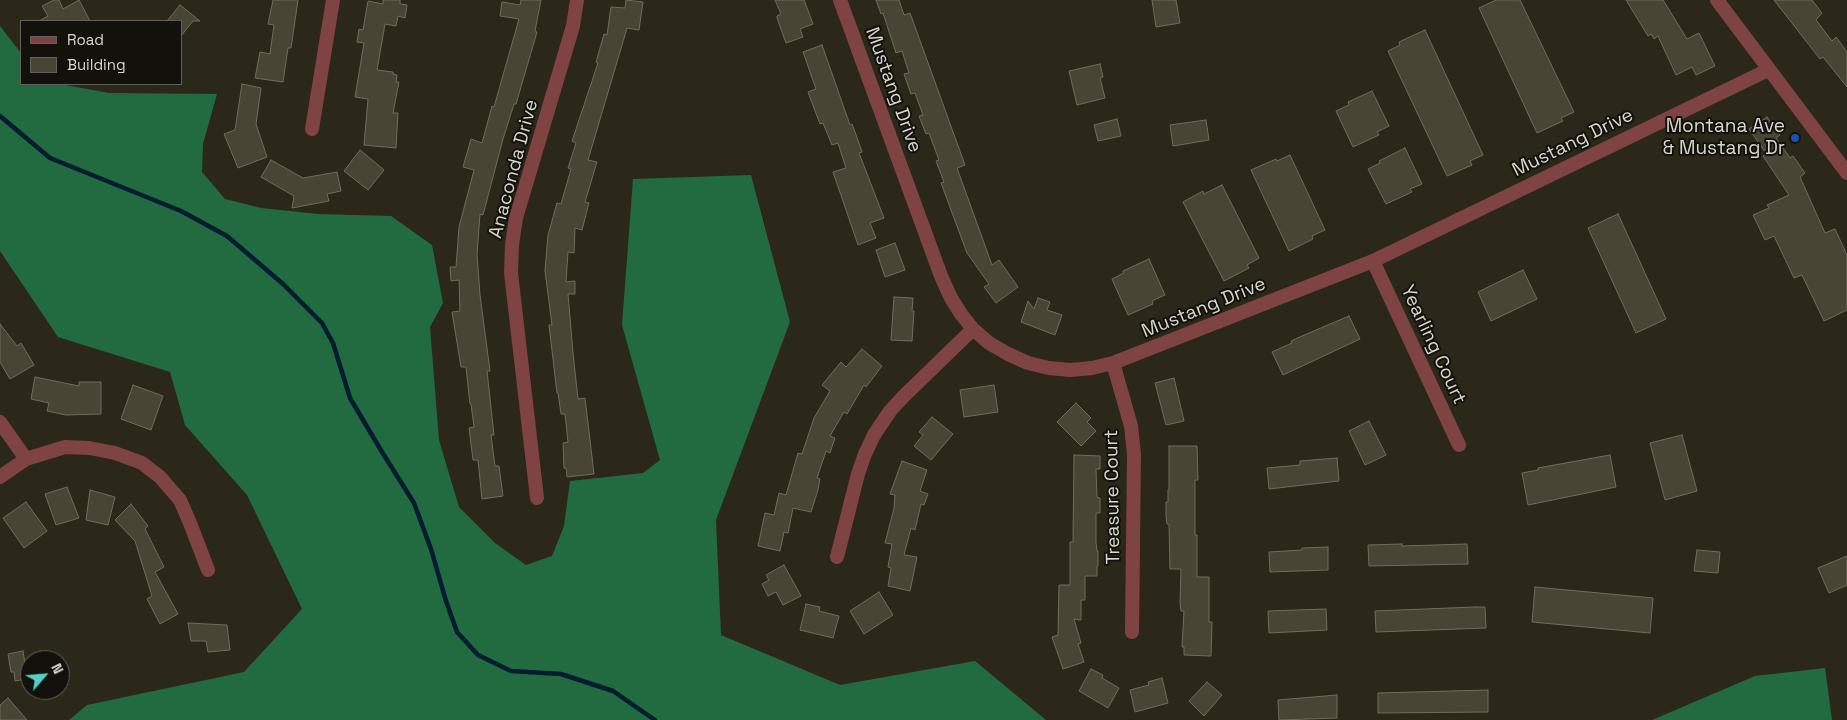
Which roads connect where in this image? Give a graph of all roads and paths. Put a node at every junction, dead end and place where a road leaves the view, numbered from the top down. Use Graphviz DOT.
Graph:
graph roads {
  1 [pos="333,0"];
  2 [pos="577,0"];
  3 [pos="840,0"];
  4 [pos="1717,0"];
  5 [pos="1768,70"];
  6 [pos="312,129"];
  7 [pos="1847,173"];
  8 [pos="1373,261"];
  9 [pos="973,328"];
  10 [pos="1113,363"];
  11 [pos="0,422"];
  12 [pos="1459,445"];
  13 [pos="26,459"];
  14 [pos="0,477"];
  15 [pos="538,498"];
  16 [pos="837,557"];
  17 [pos="208,570"];
  18 [pos="1132,632"];
  1 -- 6 [label="street"];
  2 -- 15 [label="street, Anaconda Drive"];
  3 -- 9 [label="street, Mustang Drive"];
  4 -- 5 [label="street"];
  5 -- 7 [label="street"];
  5 -- 8 [label="street, Mustang Drive"];
  8 -- 10 [label="street, Mustang Drive"];
  8 -- 12 [label="street, Yearling Court"];
  9 -- 10 [label="street, Mustang Drive"];
  9 -- 16 [label="street"];
  10 -- 18 [label="street, Treasure Court"];
  11 -- 13 [label="street"];
  13 -- 14 [label="street"];
  13 -- 17 [label="street"];
}
